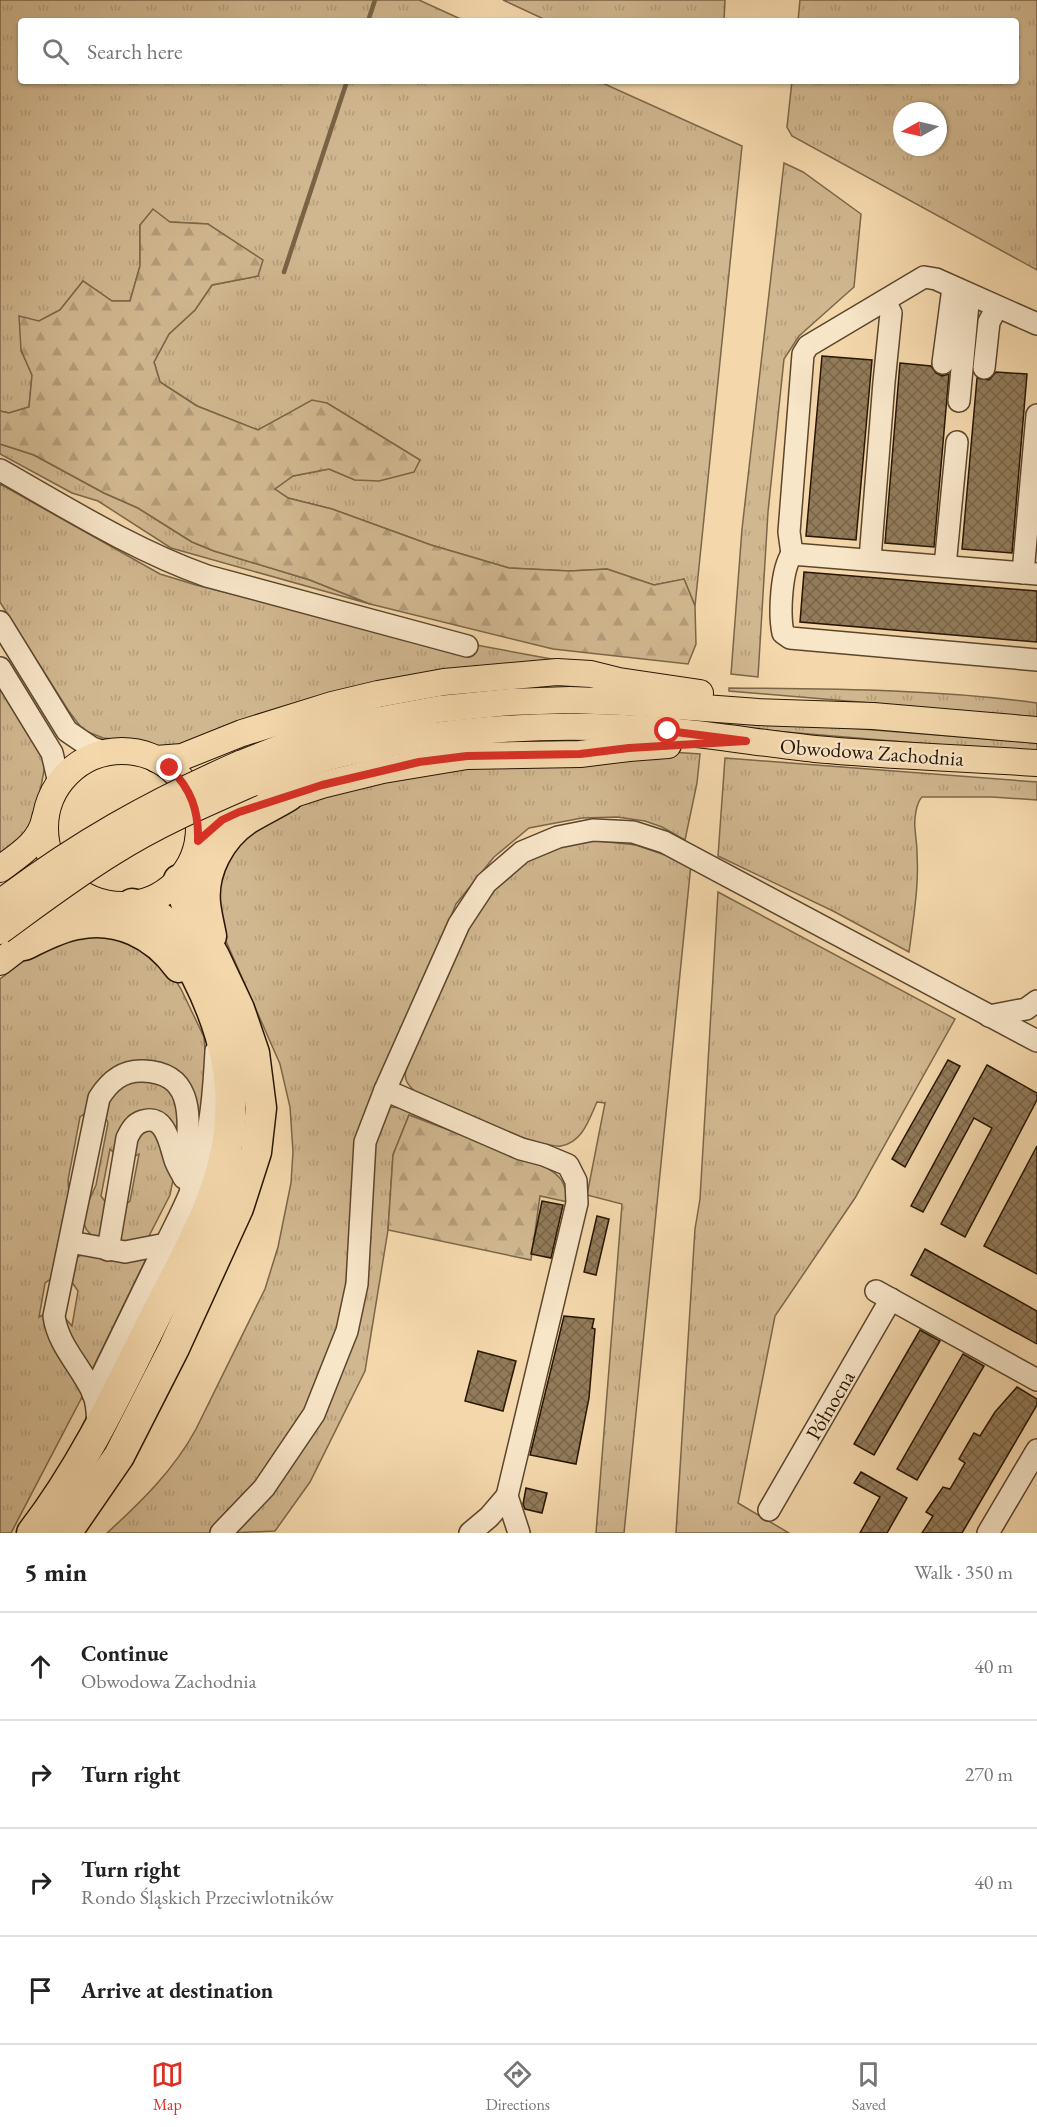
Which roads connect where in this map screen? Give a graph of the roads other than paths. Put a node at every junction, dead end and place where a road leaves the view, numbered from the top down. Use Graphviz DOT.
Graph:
graph roads {
  1 [pos="962,292"];
  2 [pos="885,301"];
  3 [pos="997,307"];
  4 [pos="1037,324"];
  5 [pos="943,363"];
  6 [pos="984,368"];
  7 [pos="958,401"];
  8 [pos="1037,415"];
  9 [pos="957,442"];
  10 [pos="0,470"];
  11 [pos="792,554"];
  12 [pos="870,559"];
  13 [pos="945,566"];
  14 [pos="1030,574"];
  15 [pos="0,622"];
  16 [pos="467,646"];
  17 [pos="1037,660"];
  18 [pos="0,668"];
  19 [pos="873,716"];
  20 [pos="1037,730"];
  21 [pos="746,741"];
  22 [pos="107,753"];
  23 [pos="156,759"];
  24 [pos="1032,764"];
  25 [pos="246,773"];
  26 [pos="59,783"];
  27 [pos="288,796"];
  28 [pos="45,817"];
  29 [pos="198,841"];
  30 [pos="0,870"];
  31 [pos="179,880"];
  32 [pos="90,899"];
  33 [pos="0,903"];
  34 [pos="132,904"];
  35 [pos="12,938"];
  36 [pos="214,956"];
  37 [pos="0,962"];
  38 [pos="1037,1001"];
  39 [pos="988,1016"];
  40 [pos="1037,1041"];
  41 [pos="216,1048"];
  42 [pos="230,1079"];
  43 [pos="385,1090"];
  44 [pos="191,1191"];
  45 [pos="70,1242"];
  46 [pos="166,1244"];
  47 [pos="108,1250"];
  48 [pos="1037,1380"];
  49 [pos="93,1394"];
  50 [pos="98,1431"];
  51 [pos="1037,1450"];
  52 [pos="507,1496"];
  53 [pos="769,1510"];
  54 [pos="32,1533"];
  55 [pos="66,1533"];
  56 [pos="221,1533"];
  57 [pos="470,1533"];
  58 [pos="519,1533"];
  59 [pos="988,1533"];
  1 -- 2 [label="street"];
  1 -- 3 [label="street"];
  1 -- 5 [label="street"];
  1 -- 7 [label="street"];
  2 -- 11 [label="street"];
  2 -- 12 [label="street"];
  3 -- 4 [label="street"];
  3 -- 6 [label="street"];
  8 -- 14 [label="street"];
  9 -- 13 [label="street"];
  10 -- 16 [label="street"];
  11 -- 12 [label="street"];
  11 -- 17 [label="street"];
  12 -- 13 [label="street"];
  13 -- 14 [label="street"];
  15 -- 22 [label="street"];
  18 -- 26 [label="street"];
  19 -- 20 [label="main road, Obwodowa Zachodnia"];
  19 -- 23 [label="main road"];
  19 -- 25 [label="main road, Obwodowa Zachodnia"];
  21 -- 24 [label="main road, Obwodowa Zachodnia"];
  21 -- 25 [label="main road, Obwodowa Zachodnia"];
  21 -- 27 [label="main road"];
  22 -- 23 [label="main road"];
  22 -- 26 [label="main road"];
  23 -- 29 [label="main road"];
  25 -- 33 [label="main road, Obwodowa Zachodnia, bridge"];
  25 -- 35 [label="main road, Obwodowa Zachodnia, bridge"];
  26 -- 28 [label="main road"];
  27 -- 29 [label="main road"];
  27 -- 36 [label="highway"];
  28 -- 30 [label="main road"];
  28 -- 32 [label="main road"];
  29 -- 31 [label="main road"];
  31 -- 34 [label="main road"];
  31 -- 36 [label="highway"];
  32 -- 34 [label="main road"];
  32 -- 35 [label="main road"];
  34 -- 42 [label="highway"];
  35 -- 37 [label="main road"];
  35 -- 41 [label="highway"];
  36 -- 55 [label="highway"];
  38 -- 39 [label="street"];
  39 -- 40 [label="street"];
  39 -- 43 [label="street"];
  41 -- 42 [label="highway"];
  41 -- 44 [label="street"];
  42 -- 50 [label="highway"];
  43 -- 52 [label="street"];
  43 -- 56 [label="street"];
  44 -- 45 [label="street"];
  44 -- 46 [label="street"];
  44 -- 47 [label="street"];
  45 -- 47 [label="street"];
  45 -- 49 [label="street"];
  46 -- 47 [label="street"];
  46 -- 49 [label="street"];
  48 -- 53 [label="street, Północna"];
  49 -- 50 [label="street"];
  50 -- 54 [label="highway"];
  51 -- 59 [label="street"];
  52 -- 57 [label="street"];
  52 -- 58 [label="street"];
}
